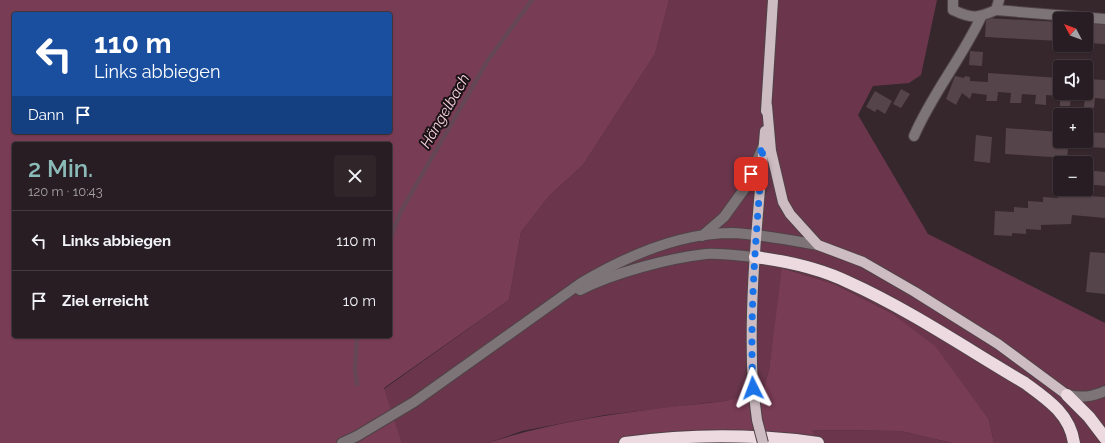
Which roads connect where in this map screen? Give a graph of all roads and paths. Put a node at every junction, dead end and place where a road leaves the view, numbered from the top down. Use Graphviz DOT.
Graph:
graph roads {
  1 [pos="773,0"];
  2 [pos="953,0"];
  3 [pos="998,5"];
  4 [pos="981,17"];
  5 [pos="1105,19"];
  6 [pos="766,106"];
  7 [pos="914,136"];
  8 [pos="763,146"];
  9 [pos="757,235"];
  10 [pos="702,236"];
  11 [pos="818,245"];
  12 [pos="755,257"];
  13 [pos="540,313"];
  14 [pos="1105,391"];
  15 [pos="1067,395"];
  16 [pos="1105,438"];
  17 [pos="342,443"];
  18 [pos="625,443"];
  19 [pos="763,443"];
  20 [pos="818,443"];
  21 [pos="1074,443"];
  1 -- 6 [label="main road"];
  2 -- 4 [label="street"];
  3 -- 4 [label="street"];
  3 -- 5 [label="street"];
  4 -- 7 [label="street"];
  6 -- 8 [label="main road"];
  6 -- 11 [label="main road"];
  8 -- 9 [label="main road"];
  8 -- 10 [label="street"];
  9 -- 10 [label="street"];
  9 -- 11 [label="street"];
  9 -- 12 [label="main road"];
  10 -- 13 [label="street"];
  11 -- 15 [label="main road"];
  12 -- 13 [label="street"];
  12 -- 19 [label="main road, bridge"];
  12 -- 21 [label="highway"];
  13 -- 17 [label="street"];
  14 -- 15 [label="street"];
  15 -- 16 [label="highway"];
  18 -- 20 [label="highway"];
}
